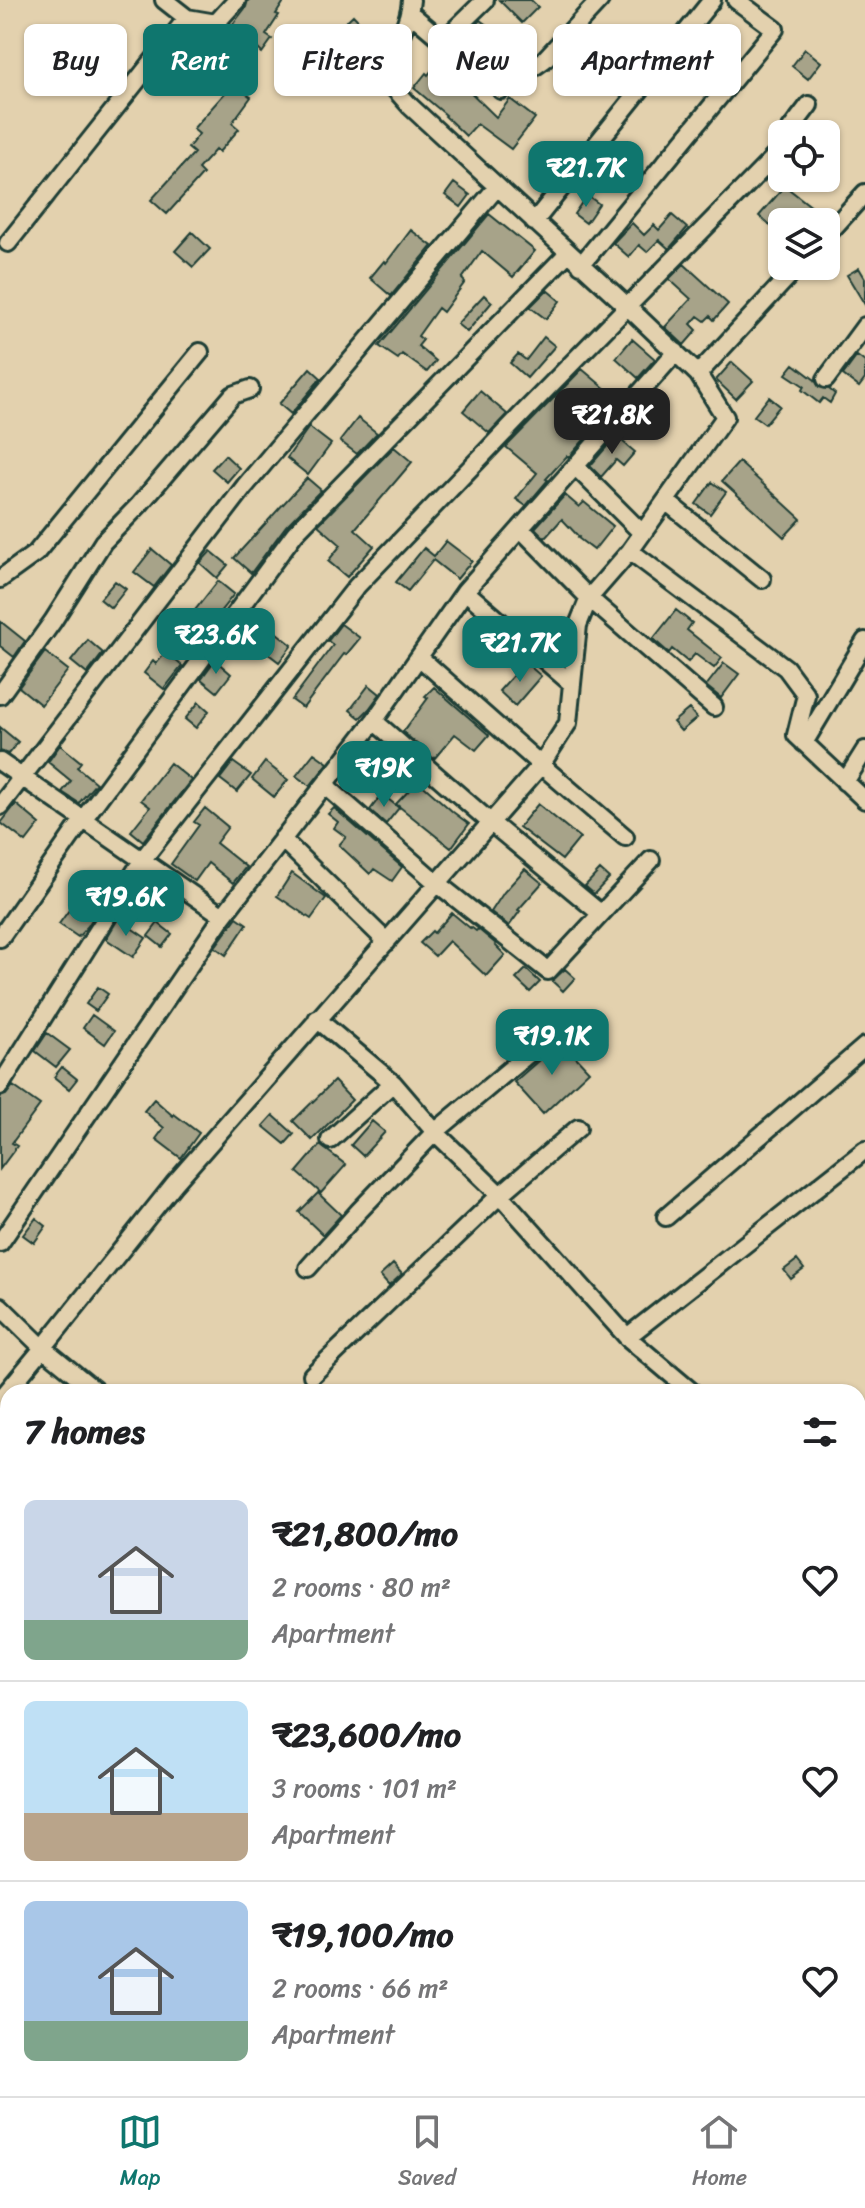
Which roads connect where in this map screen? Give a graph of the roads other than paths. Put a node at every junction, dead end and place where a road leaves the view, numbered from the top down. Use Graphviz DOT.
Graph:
graph roads {
  1 [pos="164,0"];
  2 [pos="237,0"];
  3 [pos="485,0"];
  4 [pos="600,0"];
  5 [pos="712,0"];
  6 [pos="736,0"];
  7 [pos="410,6"];
  8 [pos="187,18"];
  9 [pos="216,23"];
  10 [pos="537,65"];
  11 [pos="809,105"];
  12 [pos="798,120"];
  13 [pos="768,163"];
  14 [pos="497,187"];
  15 [pos="865,193"];
  16 [pos="840,221"];
  17 [pos="534,222"];
  18 [pos="8,243"];
  19 [pos="568,253"];
  20 [pos="581,265"];
  21 [pos="785,280"];
  22 [pos="628,307"];
  23 [pos="865,326"];
  24 [pos="200,352"];
  25 [pos="676,352"];
  26 [pos="698,374"];
  27 [pos="826,379"];
  28 [pos="250,389"];
  29 [pos="576,467"];
  30 [pos="667,502"];
  31 [pos="521,529"];
  32 [pos="642,533"];
  33 [pos="630,551"];
  34 [pos="0,579"];
  35 [pos="762,579"];
  36 [pos="465,591"];
  37 [pos="589,598"];
  38 [pos="865,641"];
  39 [pos="419,657"];
  40 [pos="572,684"];
  41 [pos="0,695"];
  42 [pos="714,707"];
  43 [pos="374,721"];
  44 [pos="804,743"];
  45 [pos="865,750"];
  46 [pos="0,762"];
  47 [pos="541,765"];
  48 [pos="21,777"];
  49 [pos="845,782"];
  50 [pos="325,785"];
  51 [pos="865,800"];
  52 [pos="0,806"];
  53 [pos="82,821"];
  54 [pos="490,822"];
  55 [pos="625,837"];
  56 [pos="282,839"];
  57 [pos="143,859"];
  58 [pos="651,860"];
  59 [pos="438,884"];
  60 [pos="601,914"];
  61 [pos="223,916"];
  62 [pos="0,938"];
  63 [pos="387,942"];
  64 [pos="317,1019"];
  65 [pos="564,1024"];
  66 [pos="865,1046"];
  67 [pos="393,1083"];
  68 [pos="0,1086"];
  69 [pos="578,1128"];
  70 [pos="435,1132"];
  71 [pos="330,1140"];
  72 [pos="865,1150"];
  73 [pos="500,1195"];
  74 [pos="666,1217"];
  75 [pos="0,1243"];
  76 [pos="308,1268"];
  77 [pos="0,1306"];
  78 [pos="627,1337"];
  79 [pos="43,1348"];
  80 [pos="312,1375"];
  81 [pos="13,1384"];
  82 [pos="87,1384"];
  83 [pos="683,1384"];
  1 -- 8 [label="street"];
  2 -- 9 [label="street"];
  3 -- 7 [label="street"];
  4 -- 10 [label="street"];
  5 -- 17 [label="street"];
  6 -- 20 [label="street"];
  7 -- 14 [label="street"];
  8 -- 9 [label="street"];
  8 -- 18 [label="street"];
  11 -- 12 [label="street"];
  13 -- 22 [label="street"];
  14 -- 17 [label="street"];
  14 -- 48 [label="street"];
  15 -- 16 [label="street"];
  17 -- 19 [label="street"];
  19 -- 20 [label="street"];
  19 -- 53 [label="street"];
  20 -- 22 [label="street"];
  21 -- 26 [label="street"];
  22 -- 25 [label="street"];
  22 -- 57 [label="street"];
  23 -- 27 [label="street"];
  24 -- 34 [label="street"];
  25 -- 26 [label="street"];
  25 -- 29 [label="street"];
  26 -- 30 [label="street"];
  28 -- 41 [label="street"];
  29 -- 31 [label="street"];
  29 -- 32 [label="street"];
  30 -- 32 [label="street"];
  30 -- 35 [label="street"];
  31 -- 36 [label="street"];
  31 -- 37 [label="street"];
  32 -- 33 [label="street"];
  33 -- 37 [label="street"];
  33 -- 44 [label="street"];
  36 -- 39 [label="street"];
  36 -- 40 [label="street"];
  37 -- 40 [label="street"];
  37 -- 42 [label="street"];
  38 -- 44 [label="street"];
  39 -- 43 [label="street"];
  39 -- 47 [label="street"];
  40 -- 47 [label="street"];
  43 -- 50 [label="street"];
  43 -- 54 [label="street"];
  44 -- 49 [label="street"];
  45 -- 49 [label="street"];
  46 -- 48 [label="street"];
  47 -- 54 [label="street"];
  47 -- 55 [label="street"];
  48 -- 52 [label="street"];
  48 -- 53 [label="street"];
  49 -- 51 [label="street"];
  50 -- 56 [label="street"];
  50 -- 59 [label="street"];
  53 -- 57 [label="street"];
  53 -- 62 [label="street"];
  54 -- 59 [label="street"];
  54 -- 60 [label="street"];
  56 -- 61 [label="street"];
  56 -- 63 [label="street"];
  57 -- 61 [label="street"];
  57 -- 68 [label="street"];
  58 -- 60 [label="street"];
  59 -- 60 [label="street"];
  59 -- 63 [label="street"];
  61 -- 75 [label="street"];
  63 -- 64 [label="street"];
  64 -- 67 [label="street"];
  64 -- 79 [label="street"];
  65 -- 70 [label="street"];
  66 -- 74 [label="street"];
  67 -- 70 [label="street"];
  67 -- 71 [label="street"];
  69 -- 73 [label="street"];
  70 -- 73 [label="street"];
  70 -- 76 [label="street"];
  72 -- 78 [label="street"];
  73 -- 78 [label="street"];
  73 -- 80 [label="street"];
  77 -- 79 [label="street"];
  78 -- 83 [label="street"];
  79 -- 81 [label="street"];
  79 -- 82 [label="street"];
}
